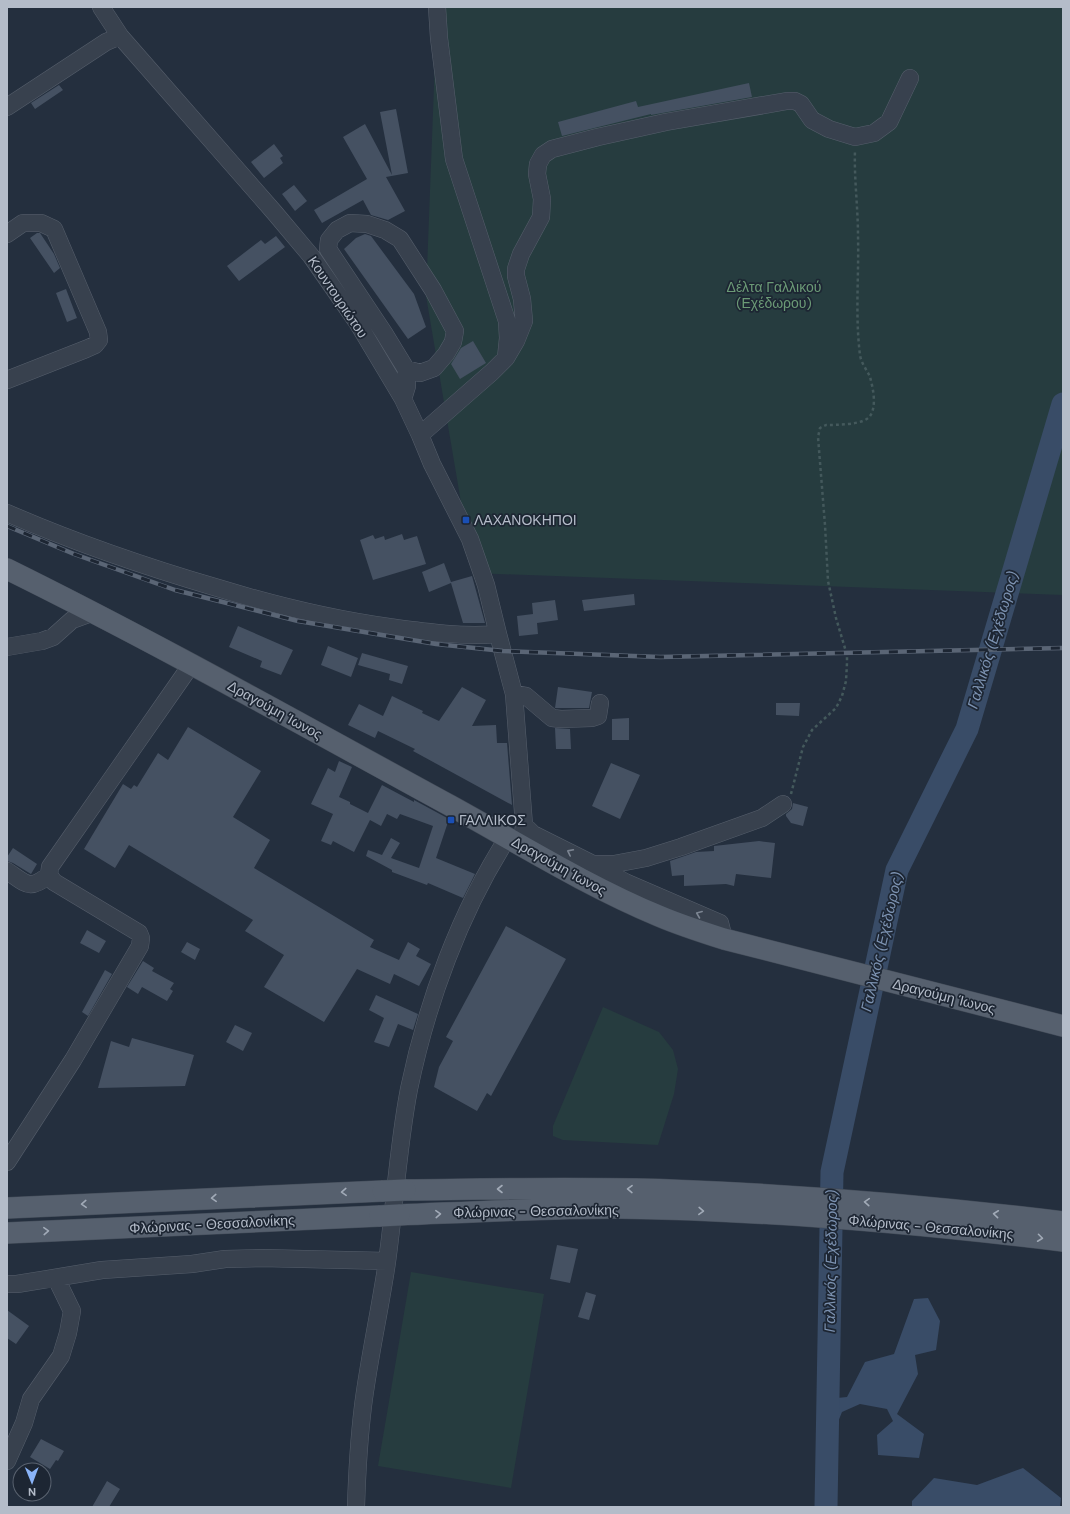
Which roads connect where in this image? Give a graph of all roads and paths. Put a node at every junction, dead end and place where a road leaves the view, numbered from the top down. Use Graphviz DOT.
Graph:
graph roads {
  1 [pos="101,7"];
  2 [pos="437,7"];
  3 [pos="120,36"];
  4 [pos="910,78"];
  5 [pos="7,107"];
  6 [pos="855,137"];
  7 [pos="7,234"];
  8 [pos="506,358"];
  9 [pos="406,370"];
  10 [pos="7,380"];
  11 [pos="403,399"];
  12 [pos="420,435"];
  13 [pos="7,513"];
  14 [pos="7,569"];
  15 [pos="94,612"];
  16 [pos="498,634"];
  17 [pos="7,646"];
  18 [pos="192,665"];
  19 [pos="514,694"];
  20 [pos="600,704"];
  21 [pos="783,804"];
  22 [pos="518,836"];
  23 [pos="593,864"];
  24 [pos="7,871"];
  25 [pos="49,875"];
  26 [pos="724,939"];
  27 [pos="1063,1026"];
  28 [pos="7,1162"];
  29 [pos="7,1208"];
  30 [pos="1063,1222"];
  31 [pos="7,1233"];
  32 [pos="1063,1241"];
  33 [pos="387,1261"];
  34 [pos="56,1278"];
  35 [pos="7,1284"];
  36 [pos="7,1461"];
  37 [pos="356,1507"];
  1 -- 3 [label="street, Κουντουριώτου"];
  2 -- 8 [label="street"];
  3 -- 5 [label="street"];
  3 -- 11 [label="street, Κουντουριώτου"];
  4 -- 6 [label="street"];
  6 -- 8 [label="street"];
  6 -- 21 [label="path"];
  7 -- 10 [label="street"];
  8 -- 12 [label="street"];
  9 -- 9 [label="street"];
  9 -- 11 [label="street"];
  11 -- 12 [label="street, Κουντουριώτου"];
  12 -- 16 [label="street, Κουντουριώτου"];
  13 -- 16 [label="street"];
  14 -- 15 [label="main road, Δραγούμη Ίωνος"];
  15 -- 17 [label="street"];
  15 -- 18 [label="main road, Δραγούμη Ίωνος"];
  16 -- 19 [label="street, Κουντουριώτου"];
  18 -- 22 [label="main road, Δραγούμη Ίωνος"];
  18 -- 25 [label="street"];
  19 -- 20 [label="street"];
  19 -- 22 [label="street, Κουντουριώτου"];
  21 -- 23 [label="street"];
  23 -- 22 [label="street, one-way"];
  22 -- 26 [label="main road, Δραγούμη Ίωνος"];
  22 -- 33 [label="street"];
  26 -- 23 [label="street, one-way"];
  24 -- 25 [label="street"];
  25 -- 28 [label="street"];
  26 -- 27 [label="main road, Δραγούμη Ίωνος"];
  30 -- 29 [label="main road, Φλώρινας - Θεσσαλονίκης, one-way, bridge"];
  31 -- 32 [label="main road, Φλώρινας - Θεσσαλονίκης, one-way"];
  33 -- 34 [label="street"];
  33 -- 37 [label="street"];
  34 -- 35 [label="street"];
  34 -- 36 [label="street"];
}
